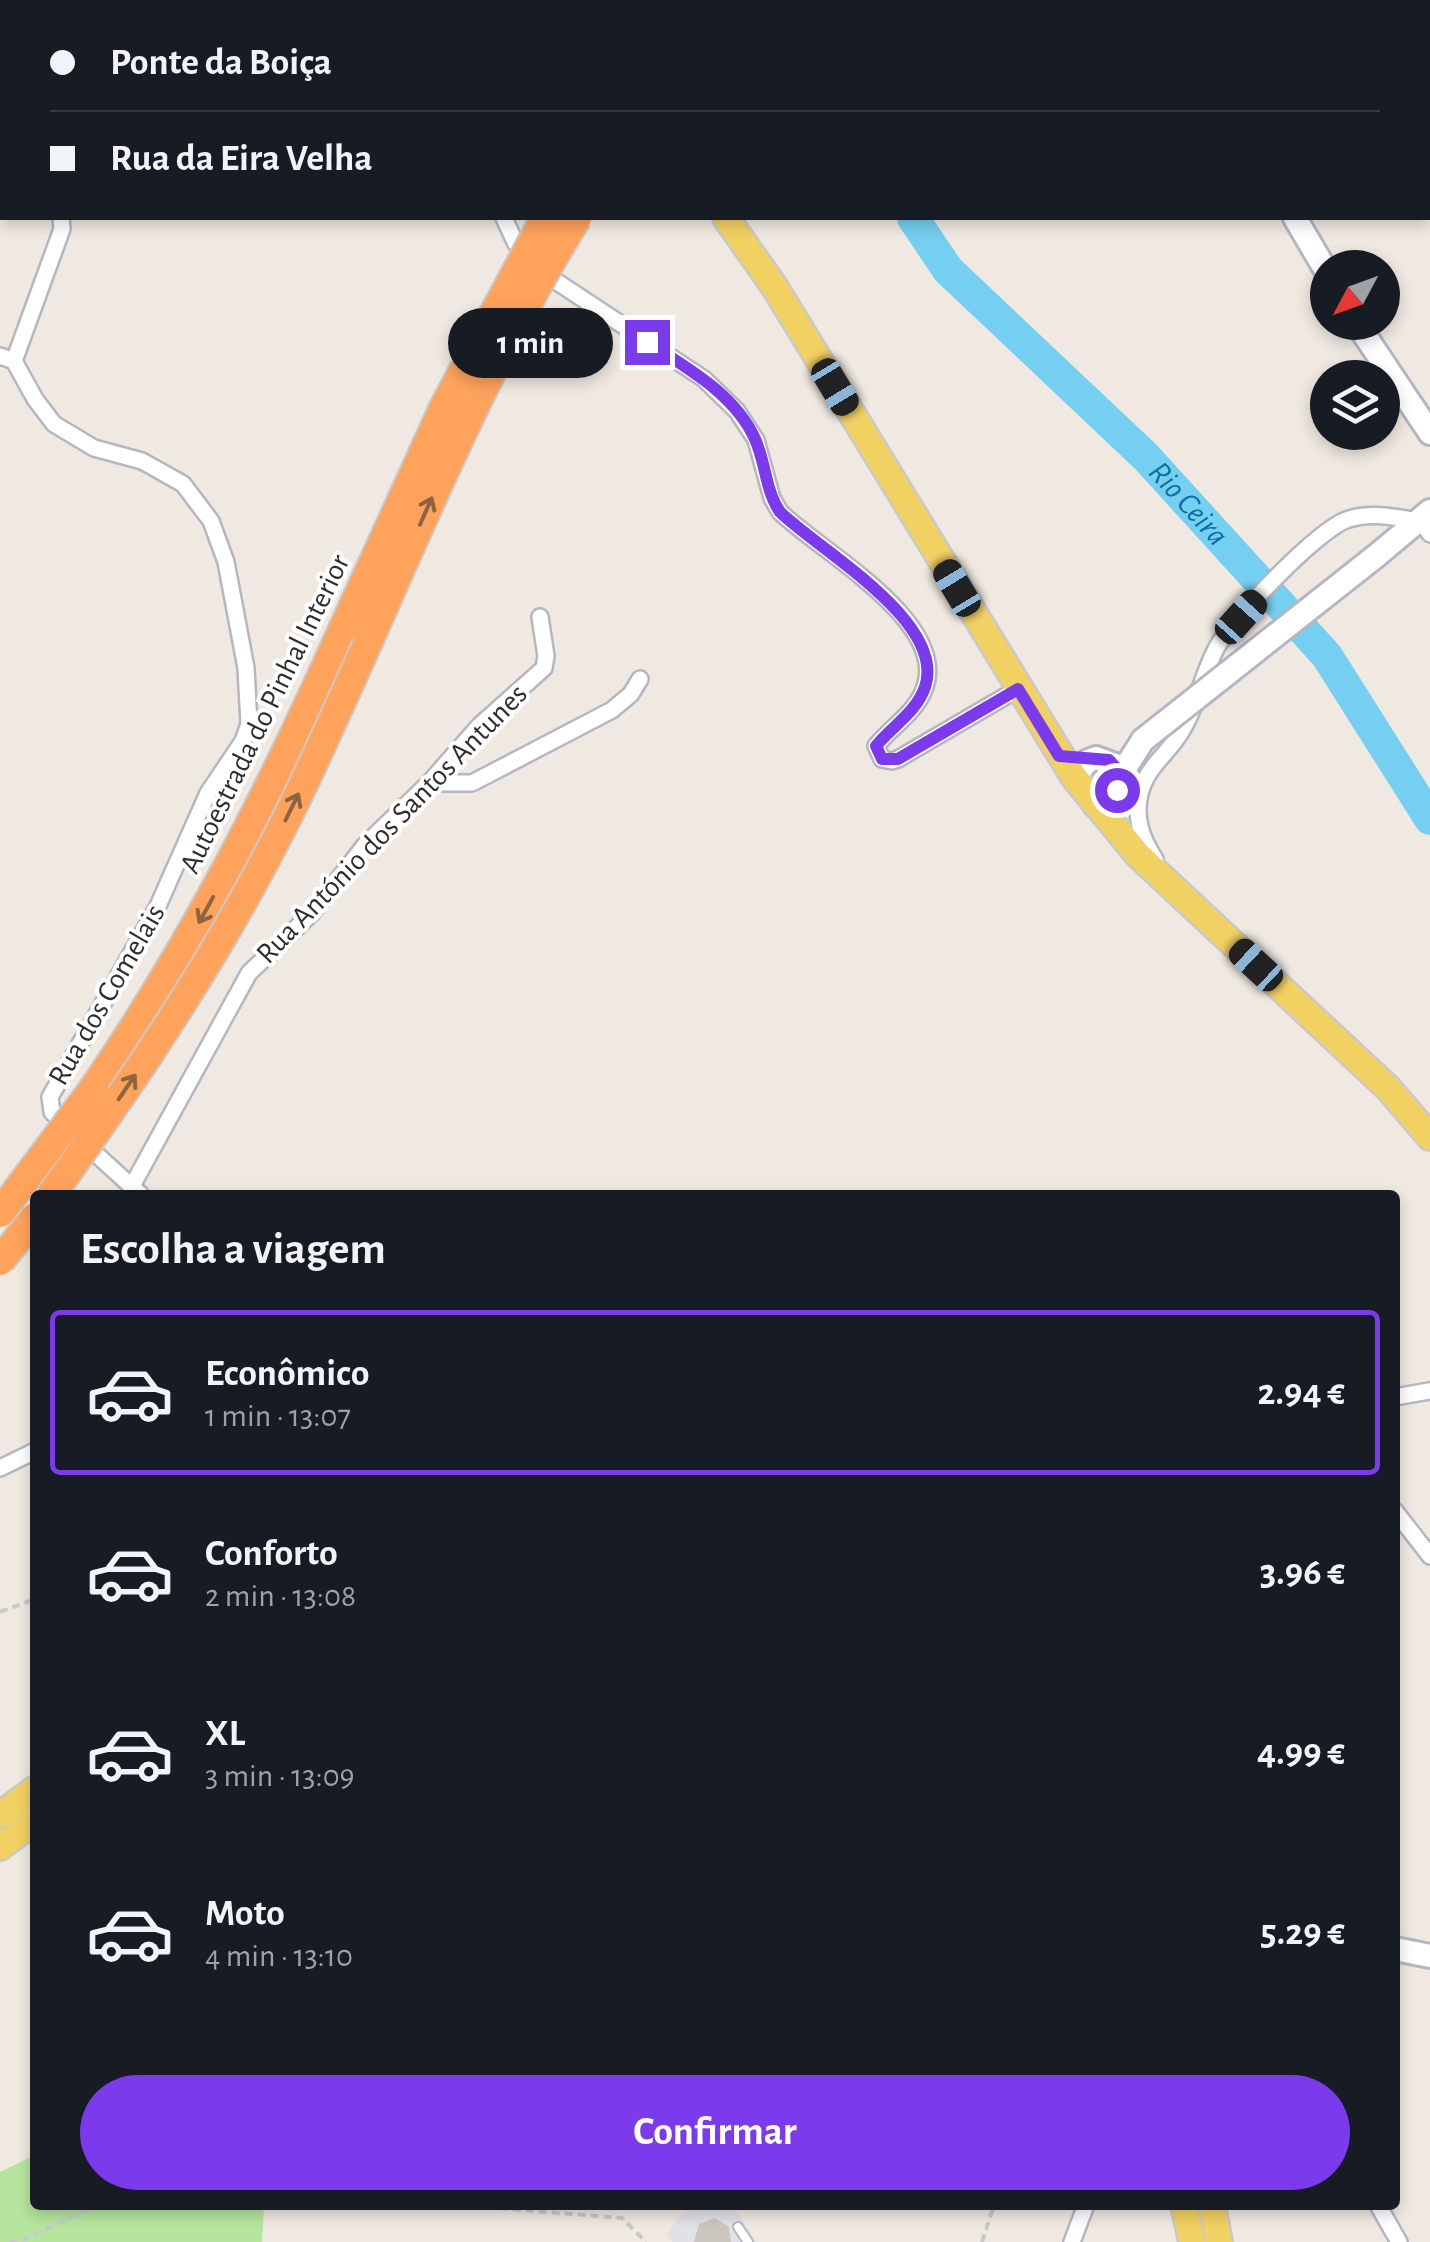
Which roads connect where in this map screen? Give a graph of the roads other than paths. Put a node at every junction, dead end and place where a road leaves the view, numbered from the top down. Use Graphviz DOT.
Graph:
graph roads {
  1 [pos="62,220"];
  2 [pos="505,220"];
  3 [pos="544,220"];
  4 [pos="577,220"];
  5 [pos="727,220"];
  6 [pos="1296,220"];
  7 [pos="1314,250"];
  8 [pos="1368,340"];
  9 [pos="7,358"];
  10 [pos="1430,432"];
  11 [pos="1427,522"];
  12 [pos="540,617"];
  13 [pos="640,679"];
  14 [pos="1018,689"];
  15 [pos="1143,740"];
  16 [pos="1099,758"];
  17 [pos="1066,767"];
  18 [pos="429,782"];
  19 [pos="1119,783"];
  20 [pos="1095,804"];
  21 [pos="1127,844"];
  22 [pos="1177,892"];
  23 [pos="1430,1138"];
  24 [pos="54,1190"];
  25 [pos="135,1190"];
  26 [pos="137,1190"];
  27 [pos="0,1213"];
  28 [pos="30,1223"];
  29 [pos="0,1224"];
  30 [pos="30,1230"];
  31 [pos="0,1261"];
  32 [pos="1429,1391"];
  33 [pos="1400,1396"];
  34 [pos="30,1453"];
  35 [pos="0,1468"];
  36 [pos="1400,1517"];
  37 [pos="1430,1556"];
  38 [pos="30,1793"];
  39 [pos="0,1816"];
  40 [pos="30,1825"];
  41 [pos="0,1847"];
  42 [pos="1400,1950"];
  43 [pos="1430,1956"];
  44 [pos="1084,2210"];
  45 [pos="1185,2210"];
  46 [pos="1213,2210"];
  47 [pos="1381,2210"];
  48 [pos="738,2227"];
  49 [pos="748,2242"];
  50 [pos="1072,2242"];
  51 [pos="1192,2242"];
  52 [pos="1218,2242"];
  53 [pos="1399,2242"];
  1 -- 9 [label="street"];
  2 -- 14 [label="street"];
  3 -- 27 [label="highway, Autoestrada do Pinhal Interior, one-way, bridge"];
  24 -- 4 [label="highway, Autoestrada do Pinhal Interior, one-way, bridge"];
  5 -- 14 [label="main road"];
  6 -- 7 [label="street"];
  8 -- 10 [label="street"];
  9 -- 25 [label="street, Rua dos Comelais"];
  11 -- 15 [label="street, bridge"];
  11 -- 22 [label="street"];
  12 -- 18 [label="street, Rua António dos Santos Antunes"];
  13 -- 18 [label="street"];
  14 -- 17 [label="main road"];
  15 -- 16 [label="street"];
  15 -- 19 [label="street"];
  16 -- 17 [label="street"];
  16 -- 19 [label="street"];
  17 -- 20 [label="main road"];
  18 -- 26 [label="street, Rua António dos Santos Antunes"];
  19 -- 20 [label="street"];
  19 -- 21 [label="street"];
  20 -- 21 [label="main road"];
  21 -- 22 [label="main road"];
  22 -- 23 [label="main road"];
  28 -- 31 [label="highway, bridge"];
  29 -- 30 [label="street"];
  32 -- 33 [label="street"];
  34 -- 35 [label="street"];
  36 -- 37 [label="street"];
  38 -- 39 [label="main road"];
  40 -- 41 [label="main road"];
  42 -- 43 [label="street"];
  44 -- 50 [label="street"];
  45 -- 51 [label="main road"];
  46 -- 52 [label="main road"];
  47 -- 53 [label="street"];
  48 -- 49 [label="lane"];
}
